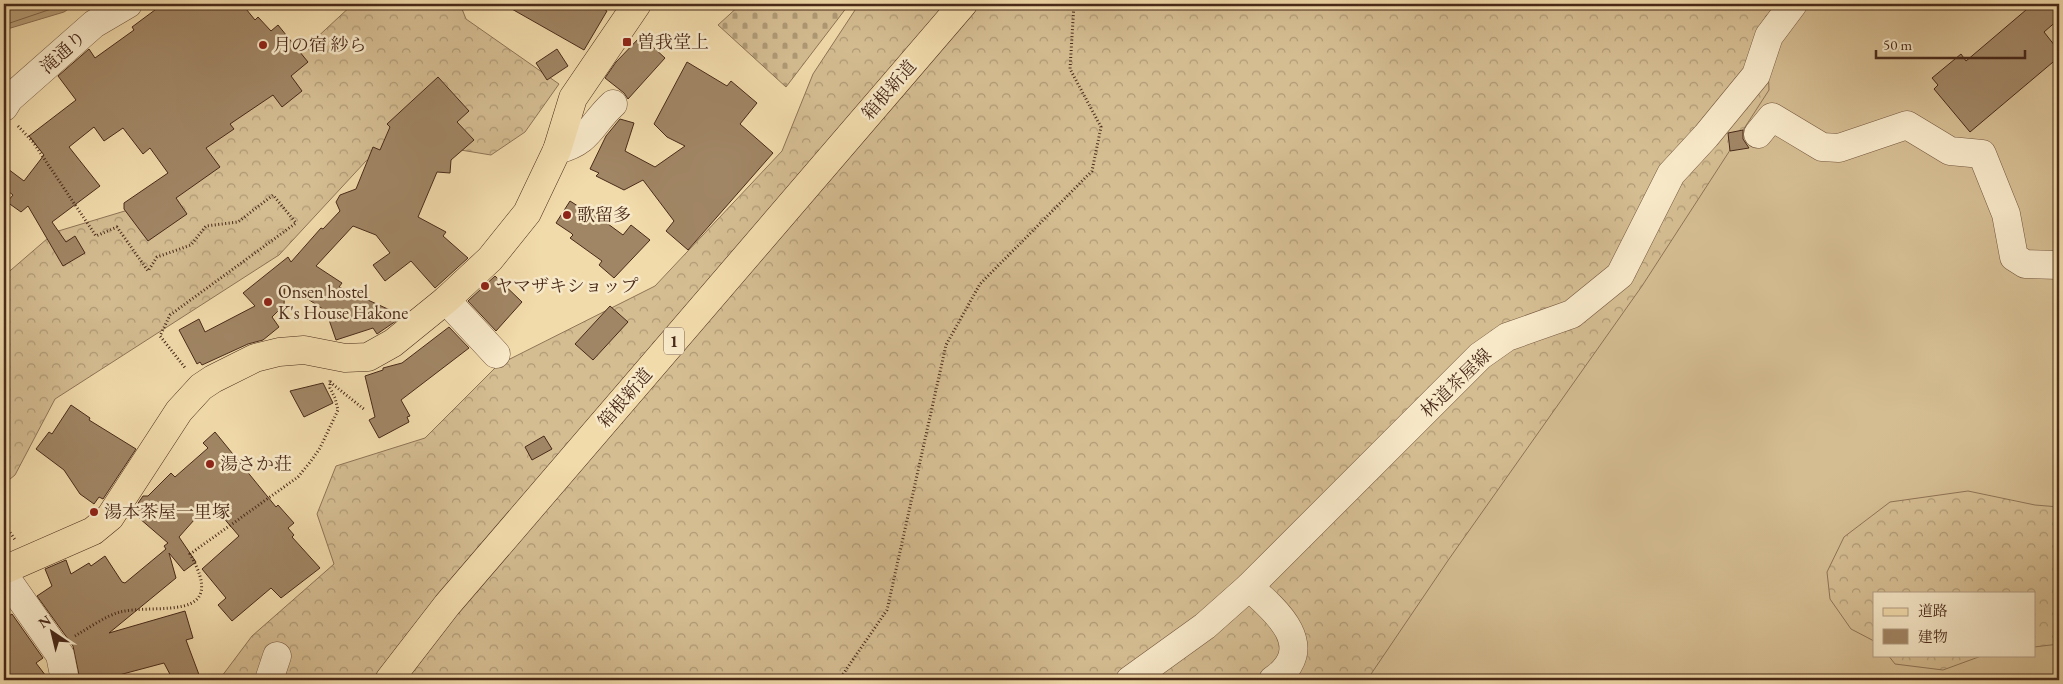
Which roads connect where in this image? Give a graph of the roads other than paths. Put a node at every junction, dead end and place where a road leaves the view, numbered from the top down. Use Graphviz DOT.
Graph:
graph roads {
  1 [pos="128,4"];
  2 [pos="637,4"];
  3 [pos="963,4"];
  4 [pos="1793,4"];
  5 [pos="614,104"];
  6 [pos="10,115"];
  7 [pos="1758,134"];
  8 [pos="557,150"];
  9 [pos="2059,265"];
  10 [pos="446,300"];
  11 [pos="496,354"];
  12 [pos="4,570"];
  13 [pos="4,575"];
  14 [pos="1249,586"];
  15 [pos="65,680"];
  16 [pos="389,680"];
  17 [pos="1130,680"];
  18 [pos="1272,680"];
  1 -- 6 [label="street, 滝通り"];
  2 -- 8 [label="main road"];
  3 -- 16 [label="main road, 箱根新道 / 1"];
  4 -- 14 [label="street, 林道茶屋線"];
  5 -- 8 [label="street"];
  7 -- 9 [label="street"];
  8 -- 10 [label="main road"];
  10 -- 11 [label="street"];
  10 -- 12 [label="main road"];
  13 -- 15 [label="street"];
  14 -- 17 [label="street, 林道茶屋線"];
  14 -- 18 [label="street"];
}
